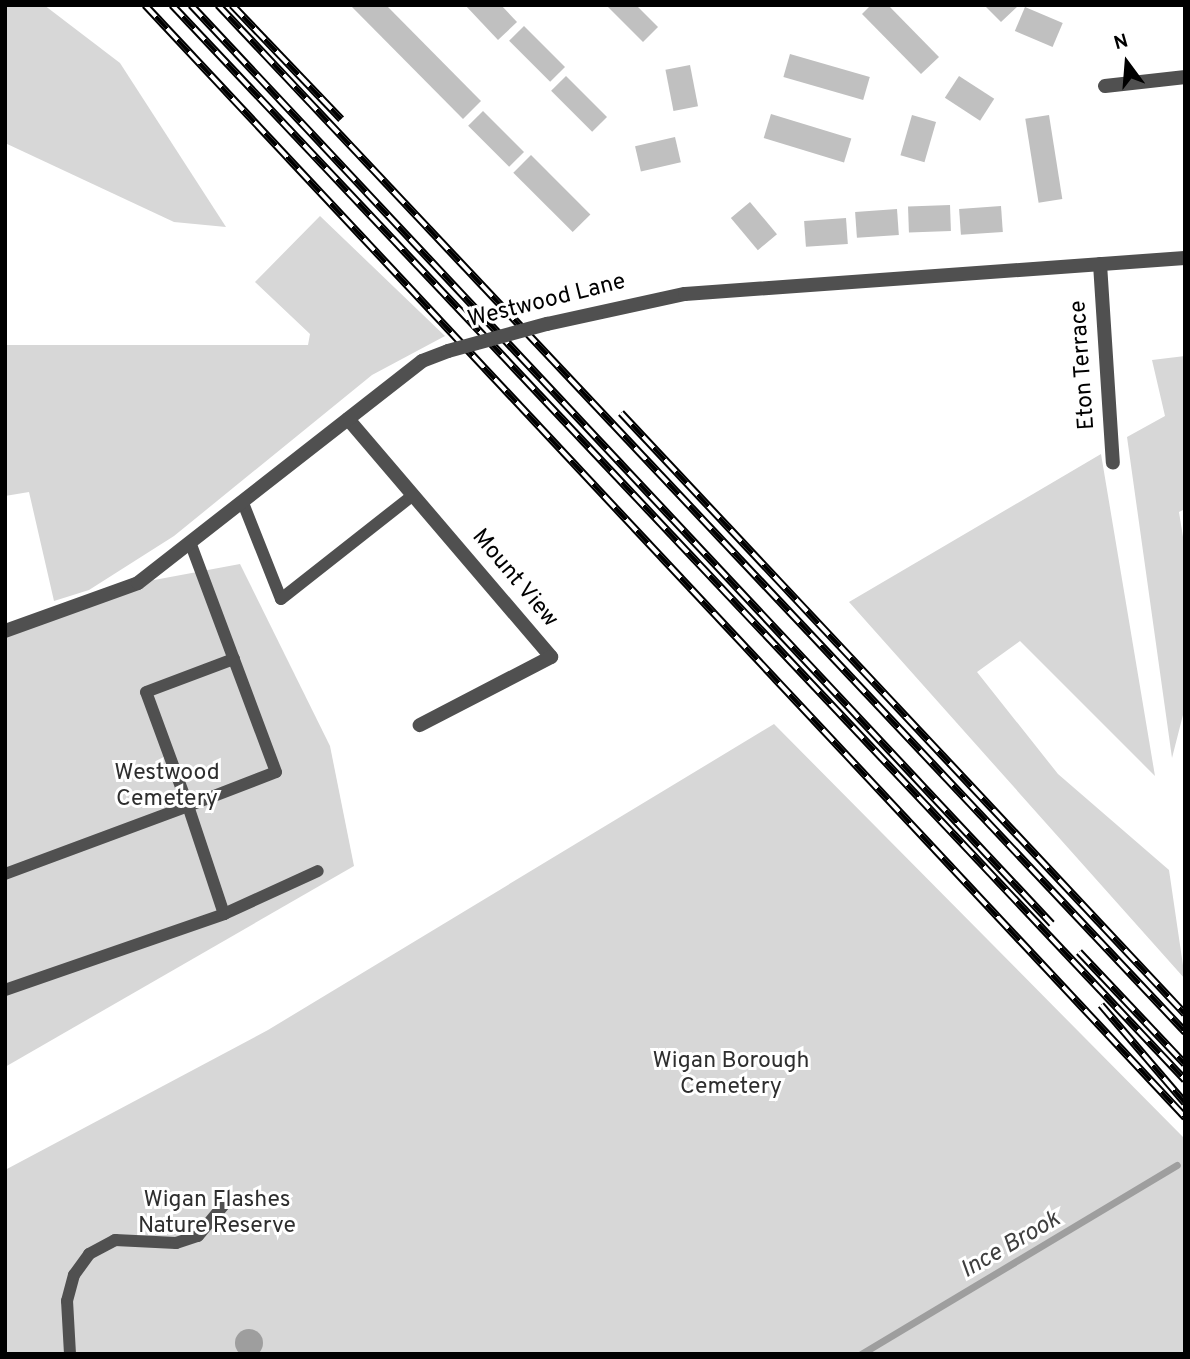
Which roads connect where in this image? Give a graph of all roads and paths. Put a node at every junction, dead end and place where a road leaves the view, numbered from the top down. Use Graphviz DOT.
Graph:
graph roads {
  1 [pos="1185,77"];
  2 [pos="1105,86"];
  3 [pos="1185,258"];
  4 [pos="1100,264"];
  5 [pos="348,419"];
  6 [pos="1113,463"];
  7 [pos="413,495"];
  8 [pos="243,503"];
  9 [pos="191,545"];
  10 [pos="5,631"];
  11 [pos="234,659"];
  12 [pos="420,725"];
  13 [pos="188,806"];
  14 [pos="318,871"];
  15 [pos="5,874"];
  16 [pos="224,914"];
  17 [pos="5,990"];
  18 [pos="227,1201"];
  19 [pos="70,1354"];
  1 -- 2 [label="street"];
  3 -- 4 [label="street, Westwood Lane"];
  4 -- 5 [label="street, Westwood Lane, bridge"];
  4 -- 6 [label="street, Eton Terrace"];
  5 -- 7 [label="street, Mount View"];
  5 -- 8 [label="street, Westwood Lane"];
  7 -- 8 [label="lane"];
  7 -- 12 [label="street, Mount View"];
  8 -- 9 [label="street, Westwood Lane"];
  9 -- 10 [label="street, Westwood Lane"];
  9 -- 11 [label="lane"];
  11 -- 13 [label="lane"];
  11 -- 13 [label="lane"];
  13 -- 15 [label="lane"];
  13 -- 16 [label="lane"];
  14 -- 16 [label="lane"];
  16 -- 17 [label="lane"];
  18 -- 19 [label="lane"];
}
